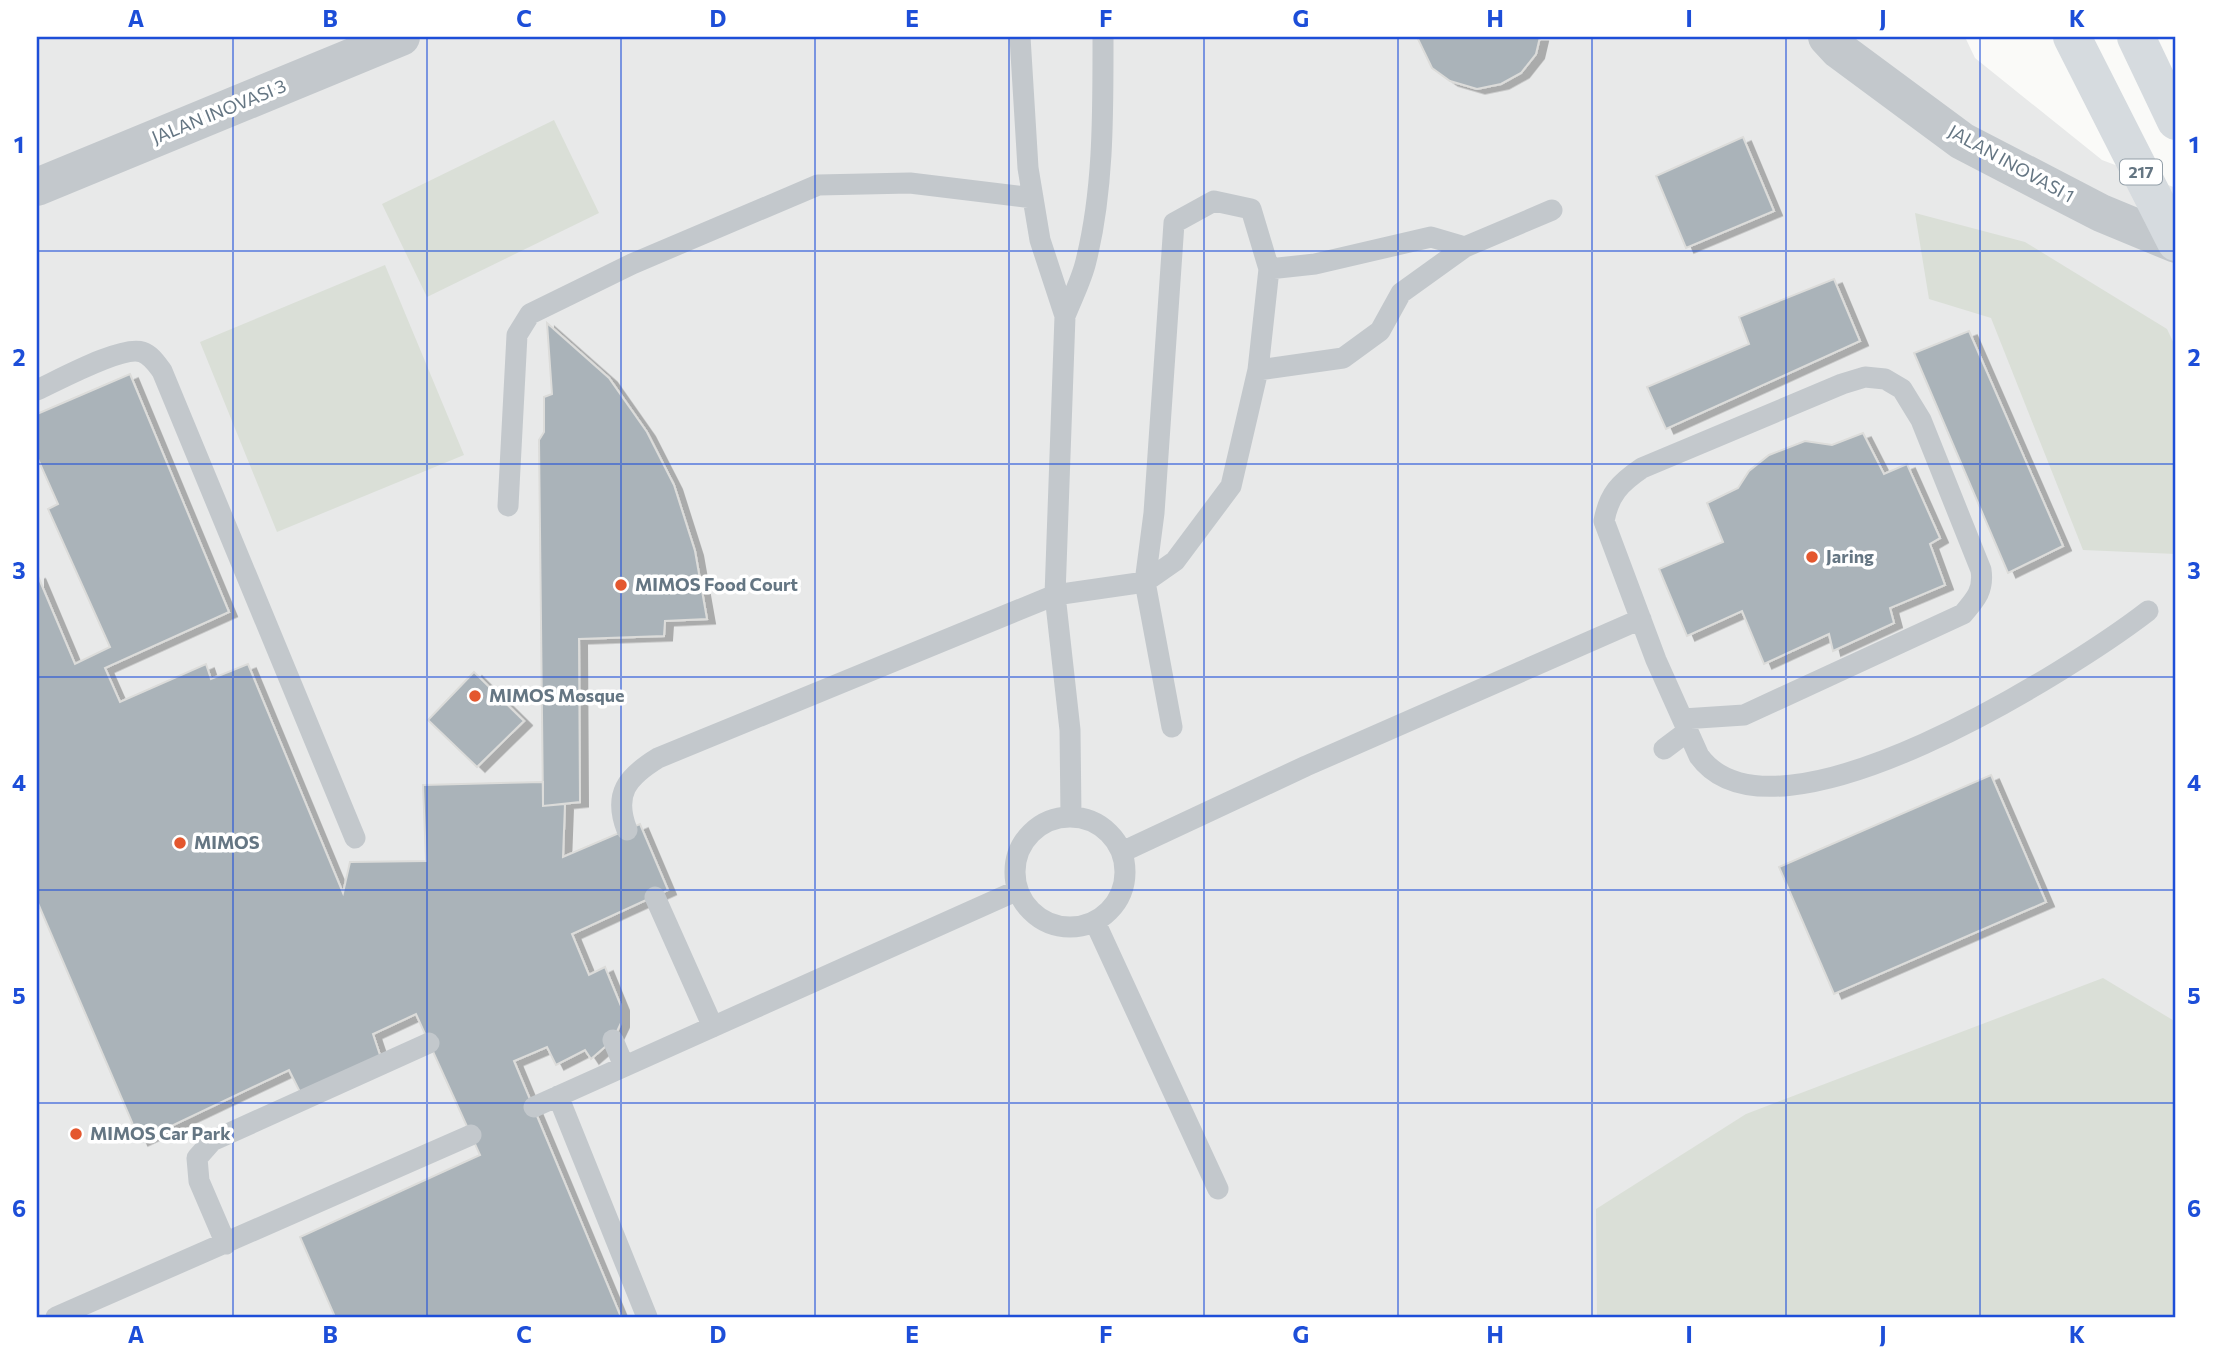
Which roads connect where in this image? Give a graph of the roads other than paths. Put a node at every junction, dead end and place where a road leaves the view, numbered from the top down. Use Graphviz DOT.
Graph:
graph roads {
  1 [pos="401,37"];
  2 [pos="1020,37"];
  3 [pos="1103,37"];
  4 [pos="1827,37"];
  5 [pos="2072,37"];
  6 [pos="2136,37"];
  7 [pos="2176,121"];
  8 [pos="37,187"];
  9 [pos="1033,198"];
  10 [pos="1552,210"];
  11 [pos="2176,243"];
  12 [pos="1465,247"];
  13 [pos="1269,269"];
  14 [pos="1065,316"];
  15 [pos="1258,370"];
  16 [pos="37,390"];
  17 [pos="508,506"];
  18 [pos="1145,582"];
  19 [pos="1055,595"];
  20 [pos="2148,611"];
  21 [pos="1641,619"];
  22 [pos="1686,725"];
  23 [pos="1172,727"];
  24 [pos="1664,749"];
  25 [pos="1071,817"];
  26 [pos="627,830"];
  27 [pos="355,838"];
  28 [pos="1122,852"];
  29 [pos="1018,890"];
  30 [pos="655,897"];
  31 [pos="1095,922"];
  32 [pos="713,1027"];
  33 [pos="613,1040"];
  34 [pos="429,1043"];
  35 [pos="624,1066"];
  36 [pos="558,1096"];
  37 [pos="534,1107"];
  38 [pos="471,1135"];
  39 [pos="1218,1189"];
  40 [pos="226,1244"];
  41 [pos="56,1317"];
  42 [pos="647,1317"];
  1 -- 8 [label="street, JALAN INOVASI 3"];
  2 -- 9 [label="lane"];
  3 -- 14 [label="lane"];
  4 -- 11 [label="street, JALAN INOVASI 1"];
  5 -- 11 [label="highway, 217"];
  6 -- 7 [label="highway"];
  9 -- 14 [label="lane"];
  9 -- 17 [label="lane"];
  10 -- 12 [label="lane"];
  12 -- 13 [label="lane"];
  12 -- 15 [label="lane"];
  13 -- 15 [label="lane"];
  13 -- 18 [label="lane"];
  14 -- 19 [label="lane"];
  15 -- 18 [label="lane"];
  16 -- 27 [label="lane"];
  18 -- 19 [label="lane"];
  18 -- 23 [label="lane"];
  19 -- 25 [label="lane"];
  19 -- 26 [label="lane"];
  20 -- 22 [label="lane"];
  21 -- 22 [label="lane"];
  21 -- 22 [label="lane"];
  21 -- 28 [label="lane"];
  22 -- 24 [label="lane"];
  25 -- 28 [label="lane"];
  25 -- 29 [label="lane"];
  28 -- 31 [label="lane"];
  29 -- 31 [label="lane"];
  29 -- 32 [label="lane"];
  30 -- 32 [label="lane"];
  31 -- 39 [label="lane"];
  32 -- 35 [label="lane"];
  33 -- 35 [label="lane"];
  34 -- 40 [label="lane"];
  35 -- 36 [label="lane"];
  36 -- 37 [label="lane"];
  36 -- 42 [label="lane"];
  38 -- 40 [label="lane"];
  40 -- 41 [label="lane"];
}
